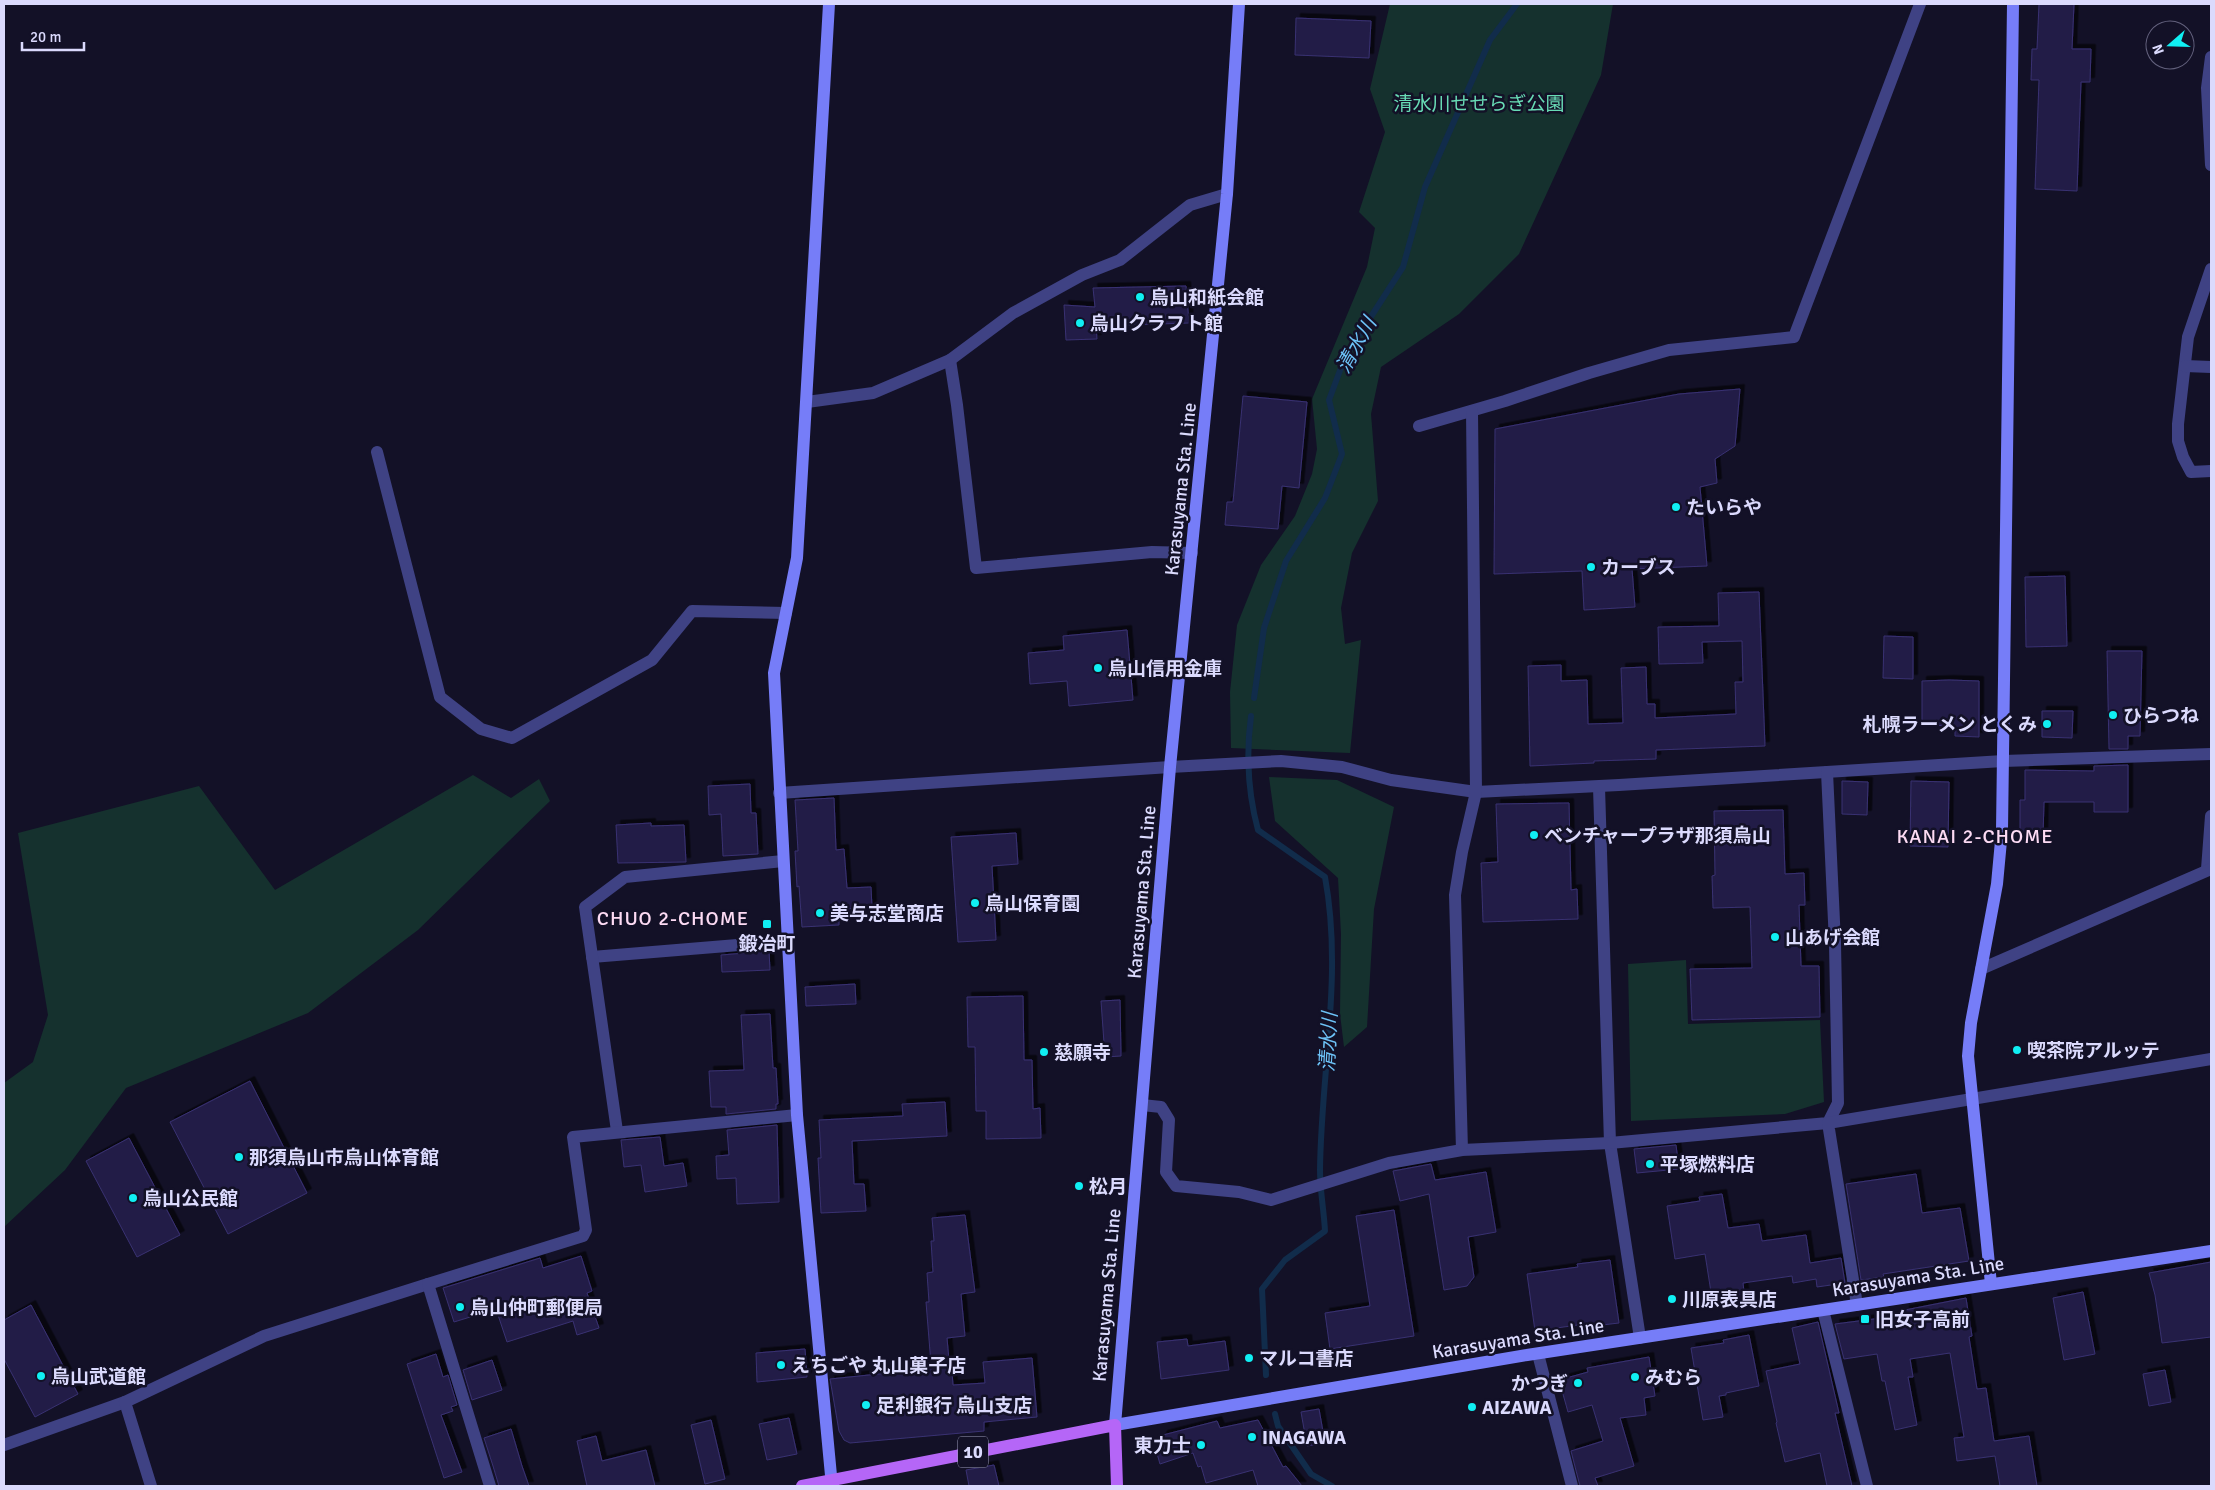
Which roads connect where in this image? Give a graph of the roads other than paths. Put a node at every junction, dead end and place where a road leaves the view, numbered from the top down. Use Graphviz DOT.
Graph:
graph roads {
  1 [pos="829,4"];
  2 [pos="1239,4"];
  3 [pos="1920,4"];
  4 [pos="2013,4"];
  5 [pos="2211,58"];
  6 [pos="2211,165"];
  7 [pos="1227,194"];
  8 [pos="2211,269"];
  9 [pos="950,360"];
  10 [pos="2185,366"];
  11 [pos="2211,368"];
  12 [pos="807,402"];
  13 [pos="1472,411"];
  14 [pos="1419,426"];
  15 [pos="377,452"];
  16 [pos="2211,471"];
  17 [pos="1192,552"];
  18 [pos="786,613"];
  19 [pos="2211,754"];
  20 [pos="2003,761"];
  21 [pos="1170,766"];
  22 [pos="1827,772"];
  23 [pos="1599,786"];
  24 [pos="1476,792"];
  25 [pos="779,793"];
  26 [pos="2211,816"];
  27 [pos="782,861"];
  28 [pos="2209,869"];
  29 [pos="787,941"];
  30 [pos="592,957"];
  31 [pos="1981,969"];
  32 [pos="2211,1059"];
  33 [pos="1972,1098"];
  34 [pos="1142,1105"];
  35 [pos="797,1115"];
  36 [pos="1828,1123"];
  37 [pos="617,1131"];
  38 [pos="1610,1143"];
  39 [pos="1462,1150"];
  40 [pos="2211,1250"];
  41 [pos="428,1284"];
  42 [pos="1991,1284"];
  43 [pos="1857,1305"];
  44 [pos="1823,1310"];
  45 [pos="1640,1338"];
  46 [pos="1538,1354"];
  47 [pos="125,1402"];
  48 [pos="1115,1425"];
  49 [pos="4,1445"];
  50 [pos="831,1483"];
  51 [pos="151,1486"];
  52 [pos="490,1486"];
  53 [pos="802,1486"];
  54 [pos="1117,1486"];
  55 [pos="1572,1486"];
  56 [pos="1867,1486"];
  1 -- 12 [label="street"];
  2 -- 7 [label="street, Karasuyama Sta. Line"];
  3 -- 13 [label="street"];
  4 -- 20 [label="street"];
  5 -- 6 [label="street"];
  7 -- 9 [label="street"];
  7 -- 17 [label="street, Karasuyama Sta. Line"];
  8 -- 10 [label="street"];
  9 -- 12 [label="street"];
  9 -- 17 [label="street"];
  10 -- 11 [label="street"];
  10 -- 16 [label="street"];
  12 -- 18 [label="street"];
  13 -- 14 [label="street"];
  13 -- 24 [label="street"];
  15 -- 18 [label="street"];
  17 -- 21 [label="street, Karasuyama Sta. Line"];
  18 -- 25 [label="street"];
  19 -- 20 [label="street"];
  20 -- 22 [label="street"];
  20 -- 31 [label="street"];
  21 -- 24 [label="street"];
  21 -- 25 [label="street"];
  21 -- 34 [label="street, Karasuyama Sta. Line"];
  22 -- 23 [label="street"];
  22 -- 36 [label="street"];
  23 -- 24 [label="street"];
  23 -- 38 [label="street"];
  24 -- 39 [label="street"];
  25 -- 27 [label="street"];
  26 -- 28 [label="street"];
  27 -- 29 [label="street"];
  27 -- 30 [label="street"];
  28 -- 31 [label="street"];
  29 -- 30 [label="street"];
  29 -- 35 [label="street"];
  30 -- 37 [label="street"];
  31 -- 33 [label="street"];
  32 -- 33 [label="street"];
  33 -- 36 [label="street"];
  33 -- 42 [label="street"];
  34 -- 39 [label="street"];
  34 -- 48 [label="street, Karasuyama Sta. Line"];
  35 -- 37 [label="street"];
  35 -- 50 [label="street"];
  36 -- 38 [label="street"];
  36 -- 43 [label="street"];
  37 -- 41 [label="street"];
  38 -- 39 [label="street"];
  38 -- 45 [label="street"];
  40 -- 42 [label="street, Karasuyama Sta. Line"];
  41 -- 47 [label="street"];
  41 -- 52 [label="street"];
  42 -- 43 [label="street, Karasuyama Sta. Line"];
  43 -- 44 [label="street, Karasuyama Sta. Line"];
  44 -- 45 [label="street, Karasuyama Sta. Line"];
  44 -- 56 [label="street"];
  45 -- 46 [label="street, Karasuyama Sta. Line"];
  46 -- 48 [label="street, Karasuyama Sta. Line"];
  46 -- 55 [label="street"];
  47 -- 49 [label="street"];
  47 -- 51 [label="street"];
  48 -- 50 [label="main road, 10"];
  48 -- 54 [label="main road"];
  50 -- 53 [label="main road, 10"];
}
